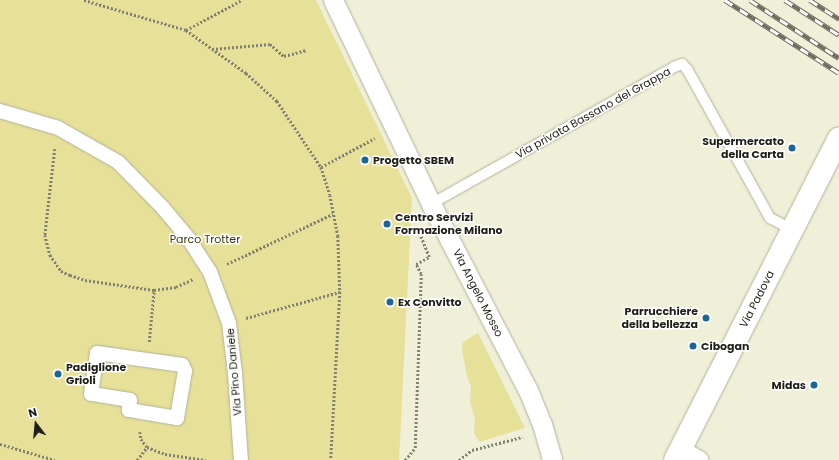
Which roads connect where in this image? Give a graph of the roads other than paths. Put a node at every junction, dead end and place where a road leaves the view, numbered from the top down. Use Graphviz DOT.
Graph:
graph roads {
  1 [pos="333,0"];
  2 [pos="0,112"];
  3 [pos="839,138"];
  4 [pos="431,204"];
  5 [pos="793,230"];
  6 [pos="178,364"];
  7 [pos="677,455"];
  8 [pos="241,460"];
  9 [pos="552,460"];
  10 [pos="699,460"];
  1 -- 4 [label="street, Via Angelo Mosso"];
  2 -- 8 [label="street, Via Pino Daniele"];
  3 -- 5 [label="street, Via Padova"];
  4 -- 5 [label="lane, Via privata Bassano del Grappa"];
  4 -- 9 [label="street, Via Angelo Mosso"];
  5 -- 7 [label="street, Via Padova"];
  6 -- 6 [label="street"];
  7 -- 10 [label="street"];
}
